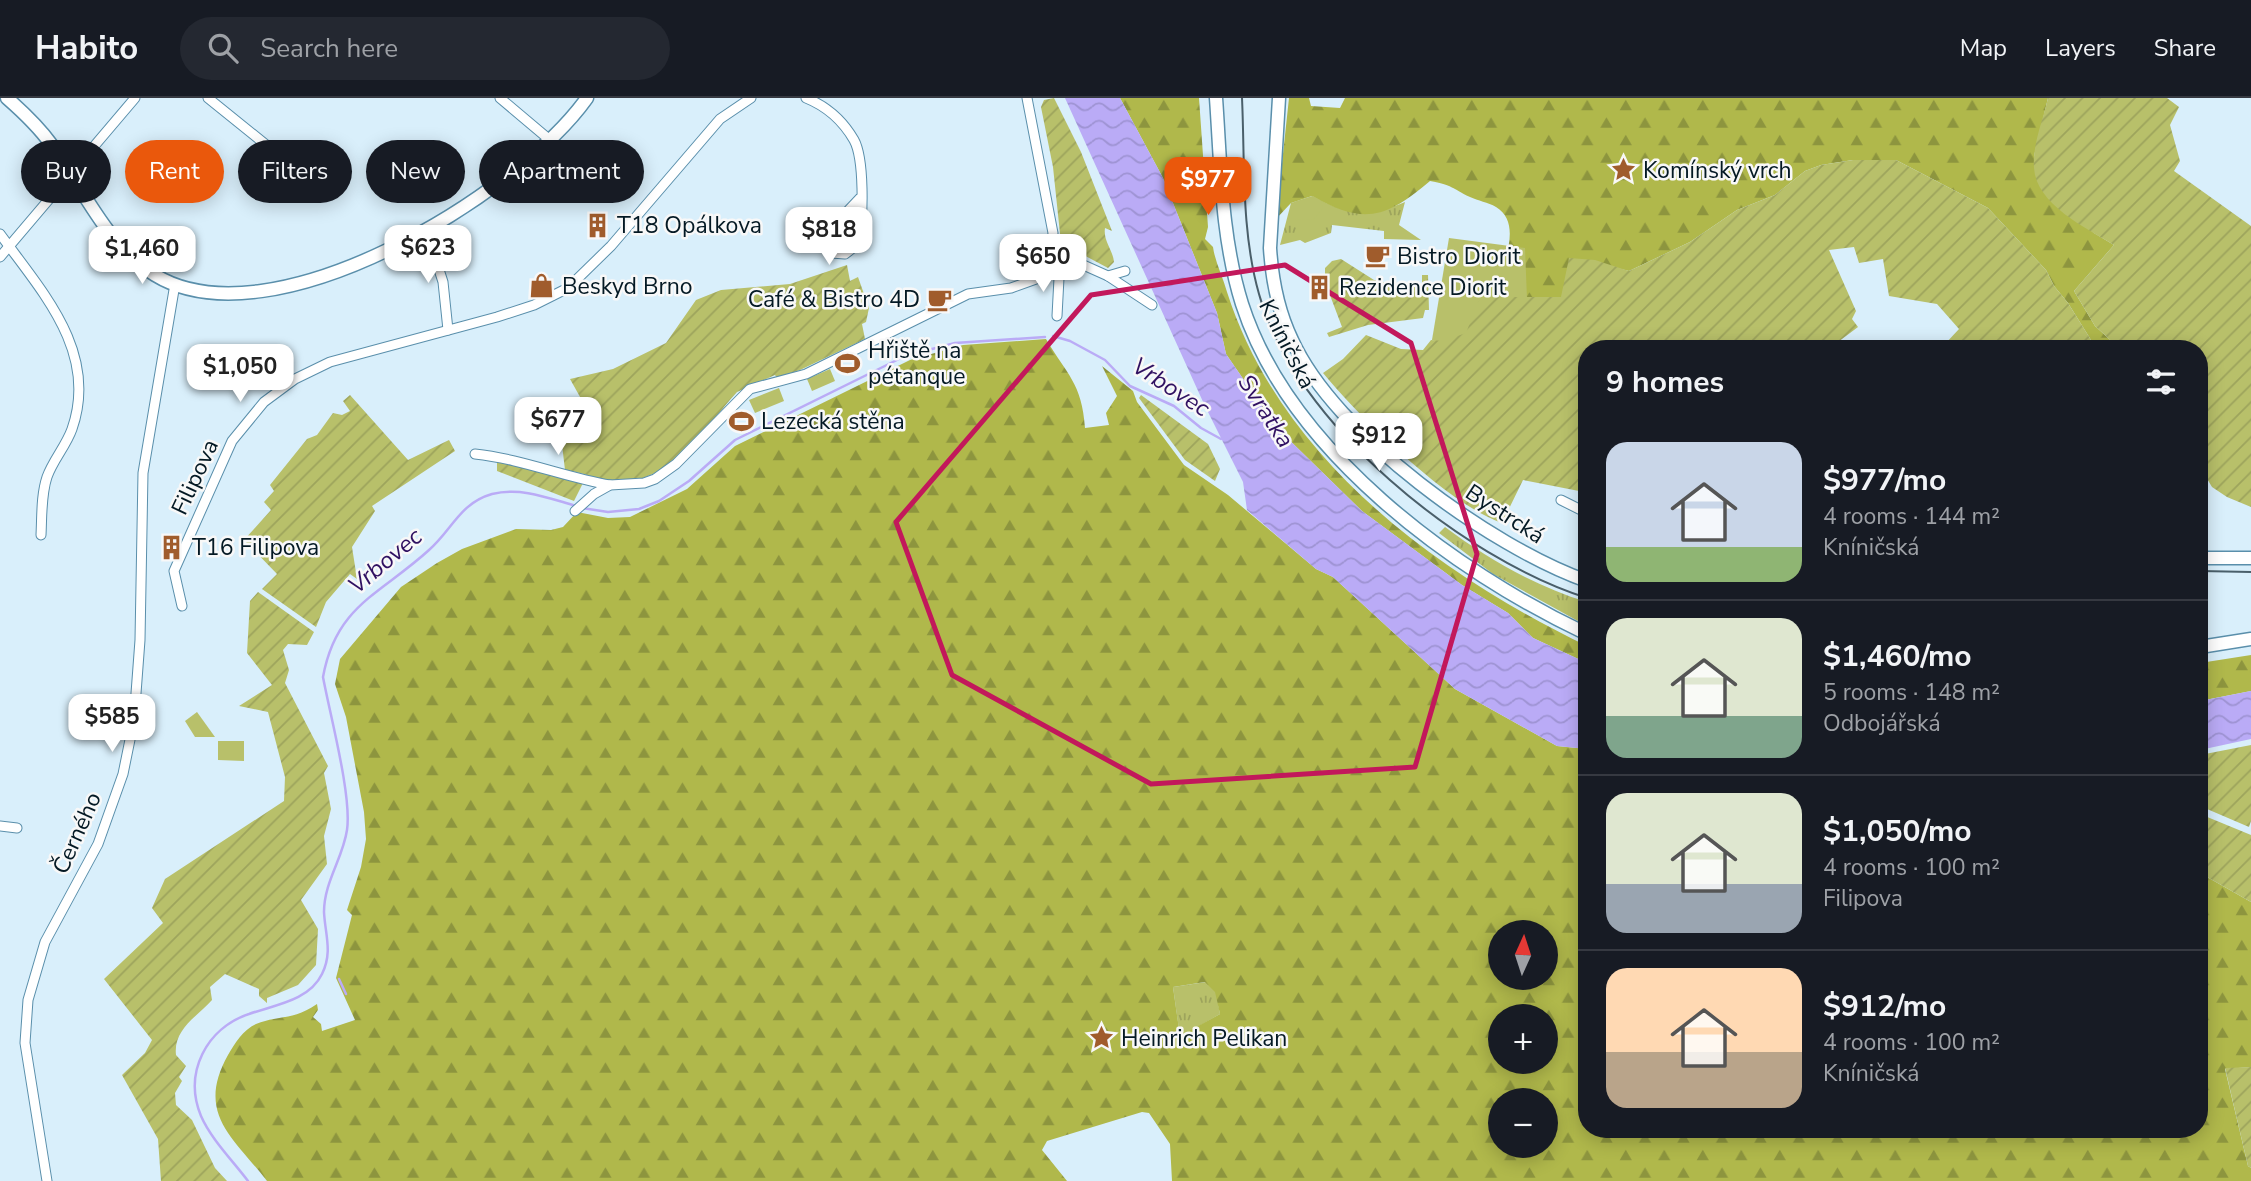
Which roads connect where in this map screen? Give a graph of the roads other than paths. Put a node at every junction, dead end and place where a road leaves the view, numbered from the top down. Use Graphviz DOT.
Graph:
graph roads {
  1 [pos="7,98"];
  2 [pos="135,98"];
  3 [pos="208,98"];
  4 [pos="500,98"];
  5 [pos="587,98"];
  6 [pos="751,98"];
  7 [pos="806,98"];
  8 [pos="1027,98"];
  9 [pos="1216,98"];
  10 [pos="1279,98"];
  11 [pos="48,140"];
  12 [pos="99,140"];
  13 [pos="260,140"];
  14 [pos="550,140"];
  15 [pos="552,140"];
  16 [pos="479,198"];
  17 [pos="860,198"];
  18 [pos="46,203"];
  19 [pos="90,203"];
  20 [pos="427,232"];
  21 [pos="0,234"];
  22 [pos="9,246"];
  23 [pos="1052,251"];
  24 [pos="0,257"];
  25 [pos="1049,266"];
  26 [pos="1125,271"];
  27 [pos="1108,276"];
  28 [pos="176,284"];
  29 [pos="1152,305"];
  30 [pos="1057,316"];
  31 [pos="448,330"];
  32 [pos="475,454"];
  33 [pos="610,485"];
  34 [pos="1561,500"];
  35 [pos="1578,508"];
  36 [pos="575,511"];
  37 [pos="41,535"];
  38 [pos="2208,558"];
  39 [pos="2251,558"];
  40 [pos="1578,578"];
  41 [pos="182,606"];
  42 [pos="1578,630"];
  43 [pos="2251,639"];
  44 [pos="2208,647"];
  45 [pos="0,826"];
  46 [pos="17,828"];
  47 [pos="47,1181"];
  1 -- 11 [label="street"];
  2 -- 12 [label="street"];
  3 -- 13 [label="street"];
  4 -- 14 [label="street"];
  5 -- 15 [label="street"];
  6 -- 31 [label="street, Filipova"];
  7 -- 17 [label="street"];
  8 -- 23 [label="street"];
  9 -- 42 [label="street, Kníničská"];
  10 -- 40 [label="street, Bystrcká"];
  16 -- 20 [label="street"];
  17 -- 17 [label="street"];
  18 -- 22 [label="street"];
  19 -- 28 [label="street"];
  20 -- 28 [label="street"];
  20 -- 31 [label="street"];
  21 -- 22 [label="street"];
  22 -- 24 [label="street"];
  22 -- 37 [label="street"];
  23 -- 25 [label="street"];
  23 -- 27 [label="street"];
  25 -- 30 [label="street"];
  25 -- 33 [label="street"];
  26 -- 27 [label="street"];
  27 -- 29 [label="street"];
  28 -- 47 [label="street, Černého"];
  31 -- 41 [label="street, Filipova"];
  32 -- 33 [label="street"];
  33 -- 36 [label="street"];
  34 -- 35 [label="street"];
  38 -- 39 [label="street"];
  43 -- 44 [label="street"];
  45 -- 46 [label="street"];
}
